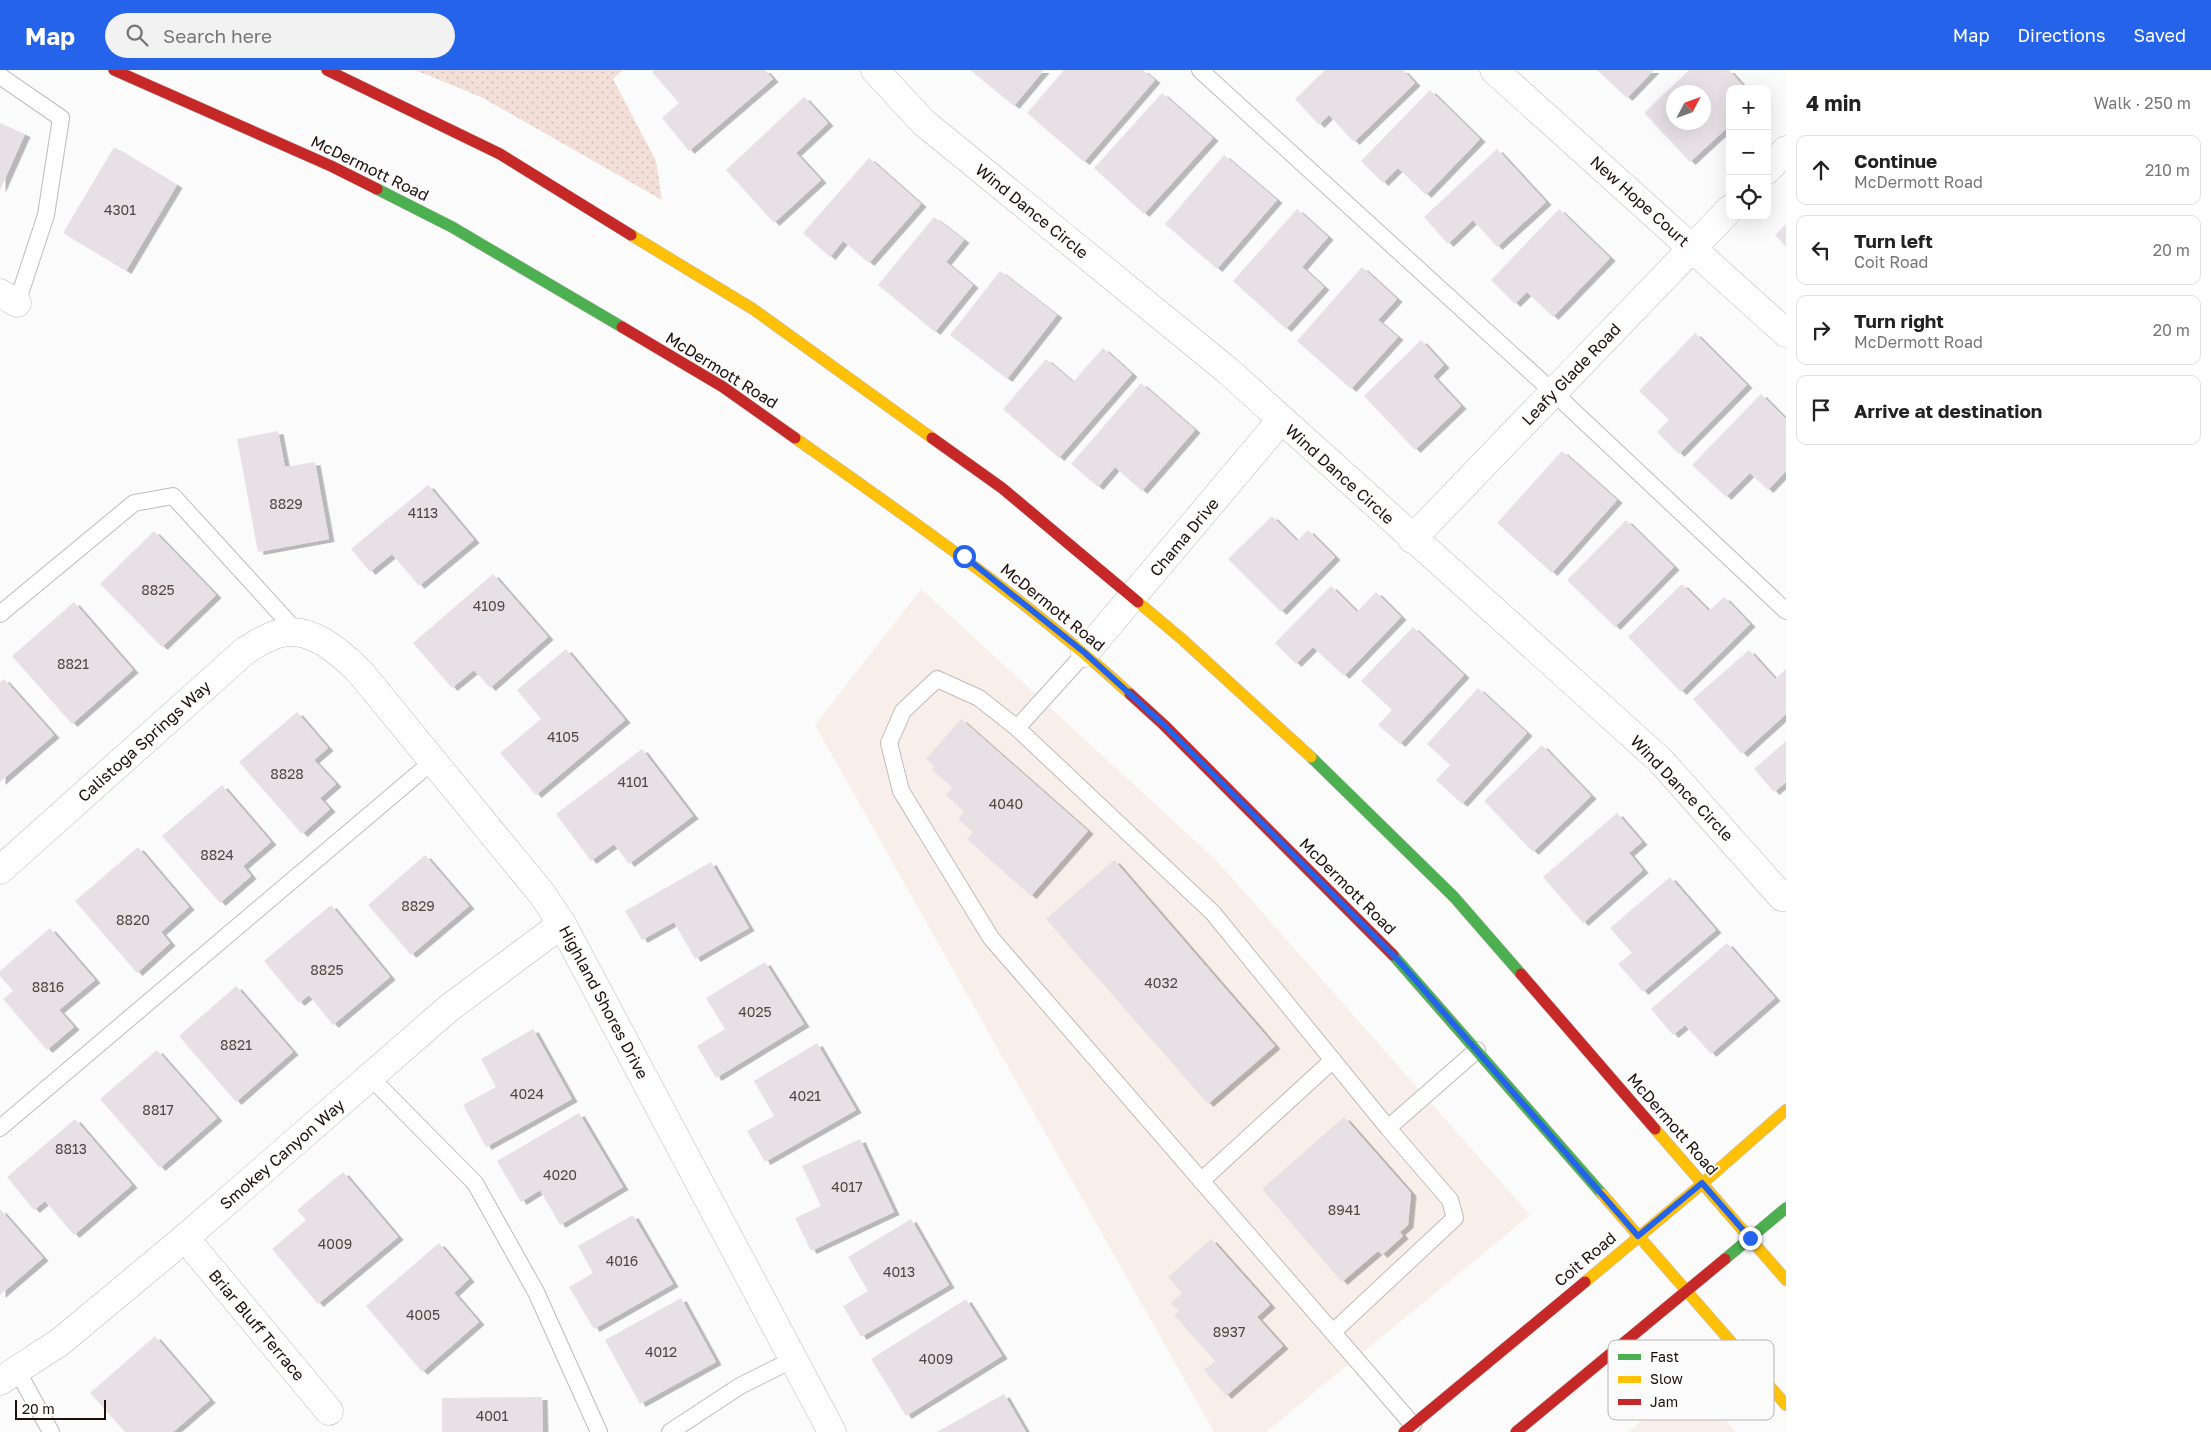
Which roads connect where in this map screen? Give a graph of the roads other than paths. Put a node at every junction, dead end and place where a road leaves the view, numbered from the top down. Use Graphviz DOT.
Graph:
graph roads {
  1 [pos="114,70"];
  2 [pos="327,70"];
  3 [pos="875,70"];
  4 [pos="1200,70"];
  5 [pos="1494,70"];
  6 [pos="0,76"];
  7 [pos="1786,150"];
  8 [pos="1771,166"];
  9 [pos="1726,213"];
  10 [pos="1693,248"];
  11 [pos="8,298"];
  12 [pos="1786,333"];
  13 [pos="1553,392"];
  14 [pos="1281,420"];
  15 [pos="1412,538"];
  16 [pos="1132,599"];
  17 [pos="1786,611"];
  18 [pos="0,614"];
  19 [pos="298,633"];
  20 [pos="1085,653"];
  21 [pos="1017,728"];
  22 [pos="434,761"];
  23 [pos="0,870"];
  24 [pos="1786,897"];
  25 [pos="562,924"];
  26 [pos="1477,1050"];
  27 [pos="1333,1060"];
  28 [pos="370,1078"];
  29 [pos="1786,1110"];
  30 [pos="0,1128"];
  31 [pos="1388,1128"];
  32 [pos="1201,1180"];
  33 [pos="1702,1183"];
  34 [pos="1786,1208"];
  35 [pos="1638,1236"];
  36 [pos="185,1238"];
  37 [pos="1750,1238"];
  38 [pos="1786,1280"];
  39 [pos="1686,1290"];
  40 [pos="1333,1332"];
  41 [pos="1628,1340"];
  42 [pos="1729,1340"];
  43 [pos="1608,1357"];
  44 [pos="794,1359"];
  45 [pos="8,1375"];
  46 [pos="1774,1391"];
  47 [pos="1786,1405"];
  48 [pos="329,1411"];
  49 [pos="1409,1428"];
  50 [pos="1524,1429"];
  51 [pos="51,1432"];
  52 [pos="599,1432"];
  53 [pos="670,1432"];
  54 [pos="832,1432"];
  1 -- 20 [label="main road, McDermott Road"];
  2 -- 16 [label="main road, McDermott Road"];
  3 -- 14 [label="street, Wind Dance Circle"];
  4 -- 13 [label="lane"];
  5 -- 10 [label="street, New Hope Court"];
  6 -- 11 [label="lane"];
  7 -- 8 [label="street"];
  9 -- 10 [label="street, Leafy Glade Road"];
  10 -- 12 [label="street, New Hope Court"];
  10 -- 13 [label="street, Leafy Glade Road"];
  13 -- 15 [label="street, Leafy Glade Road"];
  13 -- 17 [label="lane"];
  14 -- 15 [label="street, Wind Dance Circle"];
  14 -- 16 [label="street, Chama Drive"];
  15 -- 24 [label="street, Wind Dance Circle"];
  16 -- 20 [label="street, Chama Drive"];
  16 -- 33 [label="main road, McDermott Road"];
  18 -- 19 [label="lane"];
  19 -- 22 [label="street, Highland Shores Drive"];
  19 -- 23 [label="street, Calistoga Springs Way"];
  20 -- 21 [label="lane"];
  20 -- 26 [label="main road, McDermott Road"];
  21 -- 27 [label="lane"];
  21 -- 32 [label="lane"];
  22 -- 25 [label="street, Highland Shores Drive"];
  22 -- 30 [label="lane"];
  25 -- 28 [label="street, Smokey Canyon Way"];
  25 -- 44 [label="street, Highland Shores Drive"];
  26 -- 31 [label="lane"];
  26 -- 35 [label="main road, McDermott Road"];
  27 -- 31 [label="lane"];
  27 -- 32 [label="lane"];
  28 -- 36 [label="street, Smokey Canyon Way"];
  28 -- 52 [label="lane"];
  29 -- 33 [label="main road, Coit Road"];
  31 -- 40 [label="lane"];
  32 -- 40 [label="lane"];
  33 -- 35 [label="main road, Coit Road"];
  33 -- 37 [label="main road, McDermott Road"];
  34 -- 37 [label="main road"];
  35 -- 39 [label="main road, McDermott Road"];
  35 -- 49 [label="main road, Coit Road"];
  36 -- 45 [label="street, Smokey Canyon Way"];
  36 -- 48 [label="street, Briar Bluff Terrace"];
  37 -- 38 [label="main road, McDermott Road"];
  37 -- 39 [label="main road"];
  39 -- 41 [label="main road"];
  39 -- 42 [label="main road, McDermott Road"];
  40 -- 49 [label="lane"];
  43 -- 50 [label="main road"];
  44 -- 53 [label="lane"];
  44 -- 54 [label="street, Highland Shores Drive"];
  45 -- 51 [label="lane"];
  46 -- 47 [label="main road, McDermott Road"];
}
